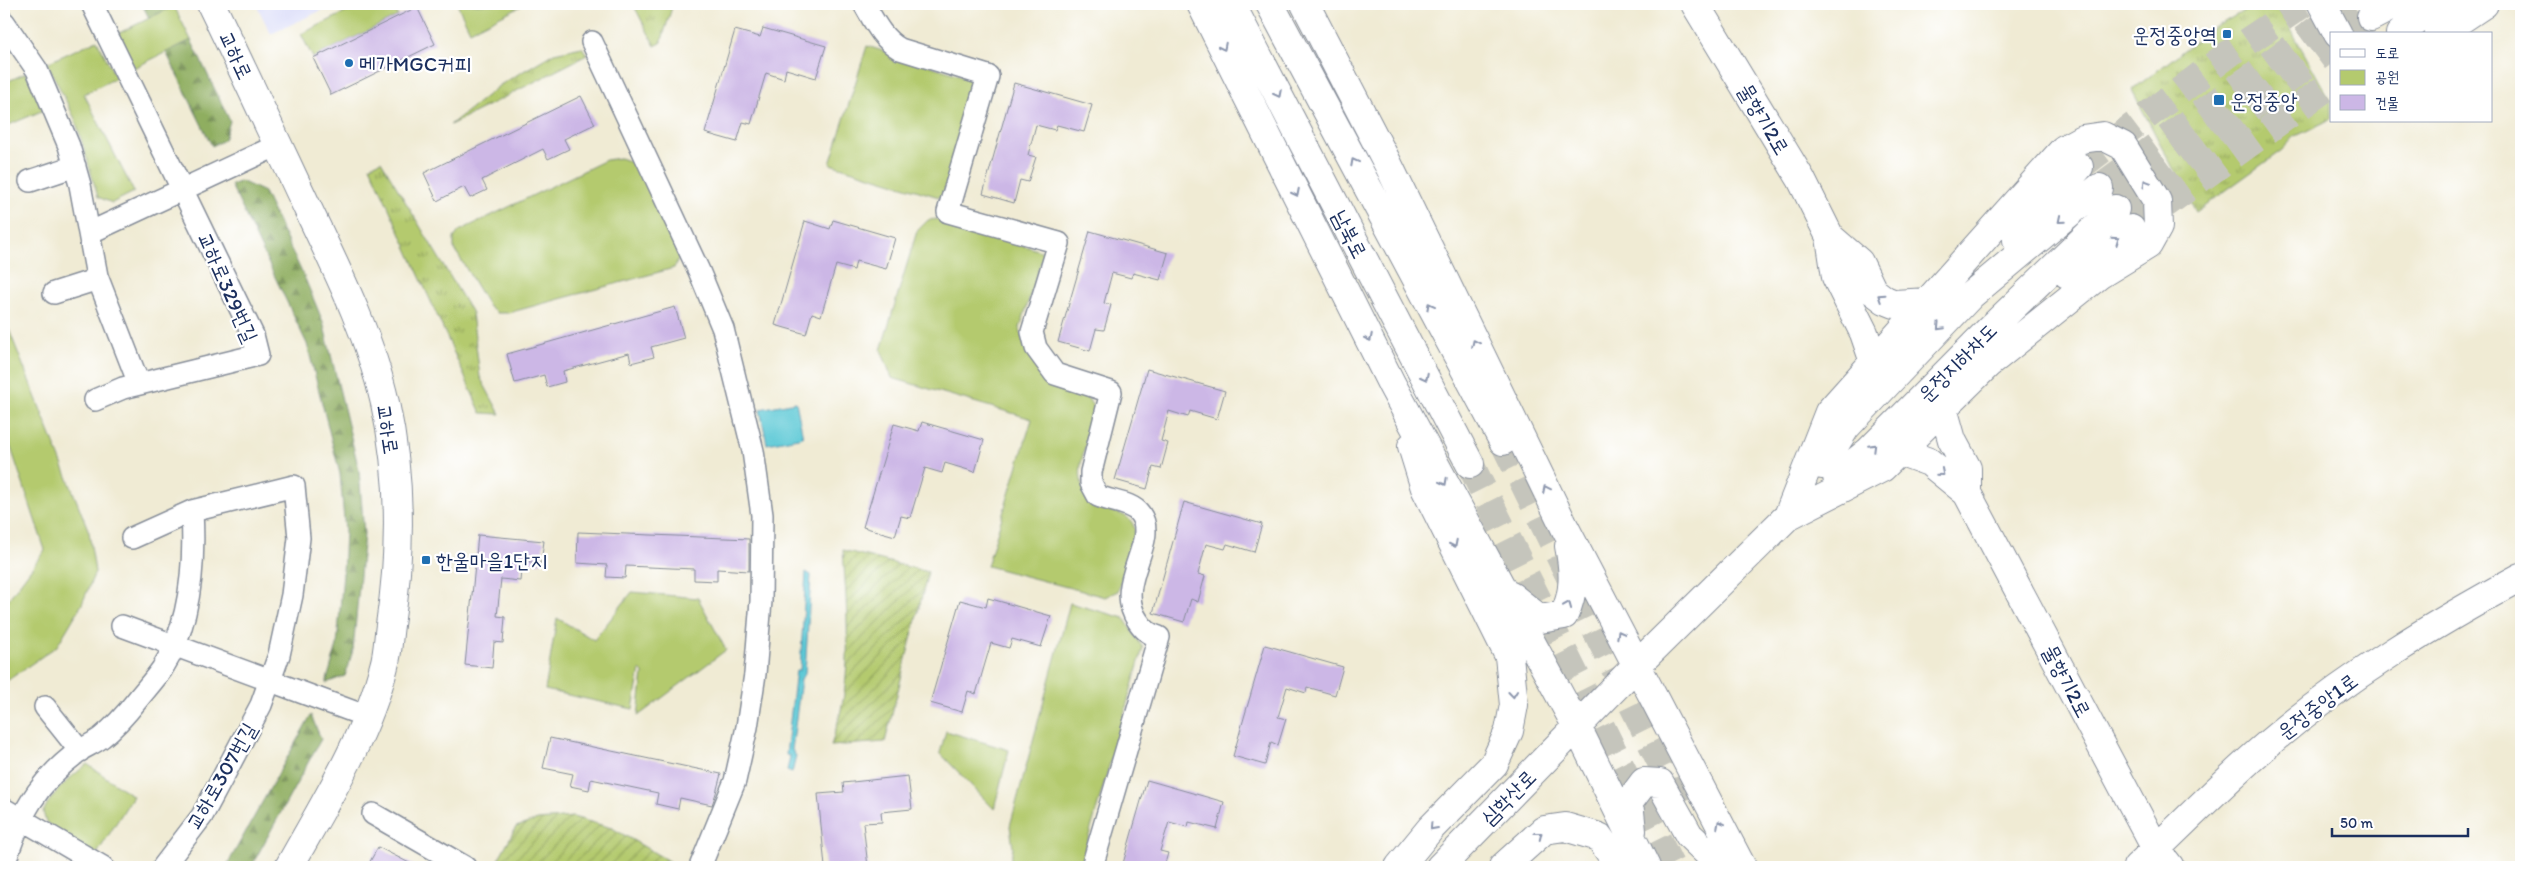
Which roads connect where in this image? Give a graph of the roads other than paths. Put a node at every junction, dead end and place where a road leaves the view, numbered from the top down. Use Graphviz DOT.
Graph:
graph roads {
  1 [pos="92,4"];
  2 [pos="212,4"];
  3 [pos="864,4"];
  4 [pos="1201,4"];
  5 [pos="1231,4"];
  6 [pos="1270,4"];
  7 [pos="1304,4"];
  8 [pos="1695,4"];
  9 [pos="2322,4"];
  10 [pos="2396,4"];
  11 [pos="2438,4"];
  12 [pos="2484,4"];
  13 [pos="2371,17"];
  14 [pos="4,22"];
  15 [pos="2337,32"];
  16 [pos="2403,32"];
  17 [pos="2442,32"];
  18 [pos="592,42"];
  19 [pos="278,145"];
  20 [pos="75,166"];
  21 [pos="2079,167"];
  22 [pos="30,181"];
  23 [pos="183,189"];
  24 [pos="89,233"];
  25 [pos="1830,237"];
  26 [pos="98,279"];
  27 [pos="54,293"];
  28 [pos="1971,295"];
  29 [pos="1928,302"];
  30 [pos="1874,362"];
  31 [pos="138,384"];
  32 [pos="1392,385"];
  33 [pos="95,400"];
  34 [pos="1943,408"];
  35 [pos="1502,442"];
  36 [pos="1899,451"];
  37 [pos="1470,464"];
  38 [pos="1967,493"];
  39 [pos="192,511"];
  40 [pos="1791,513"];
  41 [pos="1565,528"];
  42 [pos="132,538"];
  43 [pos="2521,577"];
  44 [pos="1502,589"];
  45 [pos="122,626"];
  46 [pos="173,645"];
  47 [pos="1636,666"];
  48 [pos="270,681"];
  49 [pos="45,707"];
  50 [pos="368,717"];
  51 [pos="1577,727"];
  52 [pos="80,751"];
  53 [pos="12,814"];
  54 [pos="372,814"];
  55 [pos="1634,841"];
  56 [pos="703,861"];
  57 [pos="2154,861"];
  58 [pos="4,866"];
  59 [pos="102,867"];
  60 [pos="163,867"];
  61 [pos="289,867"];
  62 [pos="466,867"];
  63 [pos="1092,867"];
  64 [pos="1399,867"];
  65 [pos="1440,867"];
  66 [pos="1503,867"];
  67 [pos="1620,867"];
  68 [pos="1646,867"];
  69 [pos="1722,867"];
  70 [pos="1742,867"];
  1 -- 23 [label="street, 교하로329번길"];
  2 -- 19 [label="street, 교하로"];
  3 -- 63 [label="street"];
  4 -- 32 [label="street, one-way"];
  5 -- 37 [label="street, 남북로, one-way"];
  35 -- 6 [label="street, 남북로, one-way"];
  41 -- 7 [label="street, one-way"];
  8 -- 25 [label="street, 물향기2로"];
  9 -- 15 [label="street"];
  10 -- 13 [label="street"];
  11 -- 16 [label="street"];
  12 -- 17 [label="street"];
  14 -- 20 [label="street"];
  18 -- 56 [label="street"];
  19 -- 23 [label="street"];
  19 -- 50 [label="street, 교하로"];
  20 -- 22 [label="street"];
  20 -- 24 [label="street"];
  21 -- 28 [label="street"];
  23 -- 24 [label="street"];
  23 -- 31 [label="street, 교하로329번길"];
  24 -- 26 [label="street"];
  29 -- 25 [label="street, one-way"];
  25 -- 30 [label="street"];
  26 -- 27 [label="street"];
  26 -- 31 [label="street"];
  28 -- 40 [label="street, one-way"];
  40 -- 28 [label="street, 운정지하차도, one-way"];
  29 -- 30 [label="street"];
  34 -- 29 [label="street, one-way"];
  30 -- 40 [label="street"];
  31 -- 33 [label="street, 교하로329번길"];
  32 -- 44 [label="street, one-way"];
  32 -- 64 [label="street, one-way"];
  34 -- 36 [label="street"];
  34 -- 38 [label="street"];
  36 -- 38 [label="street, one-way"];
  36 -- 40 [label="street"];
  38 -- 57 [label="street, 물향기2로"];
  39 -- 42 [label="street, 교하로307번길"];
  39 -- 46 [label="street"];
  39 -- 48 [label="street, 교하로307번길"];
  40 -- 47 [label="street, 심학산로"];
  44 -- 41 [label="street, one-way"];
  47 -- 41 [label="street, one-way"];
  43 -- 57 [label="street, 운정중앙1로"];
  44 -- 51 [label="street"];
  45 -- 46 [label="street"];
  46 -- 48 [label="street"];
  46 -- 52 [label="street"];
  47 -- 51 [label="street, 심학산로"];
  70 -- 47 [label="street, one-way"];
  48 -- 50 [label="street"];
  48 -- 60 [label="street, 교하로307번길"];
  49 -- 52 [label="street"];
  50 -- 61 [label="street, 교하로"];
  51 -- 55 [label="street"];
  51 -- 65 [label="street, 심학산로"];
  52 -- 53 [label="street"];
  53 -- 58 [label="street"];
  53 -- 59 [label="street"];
  54 -- 62 [label="street"];
  55 -- 68 [label="street"];
  55 -- 69 [label="street"];
  66 -- 67 [label="street, one-way"];
}
